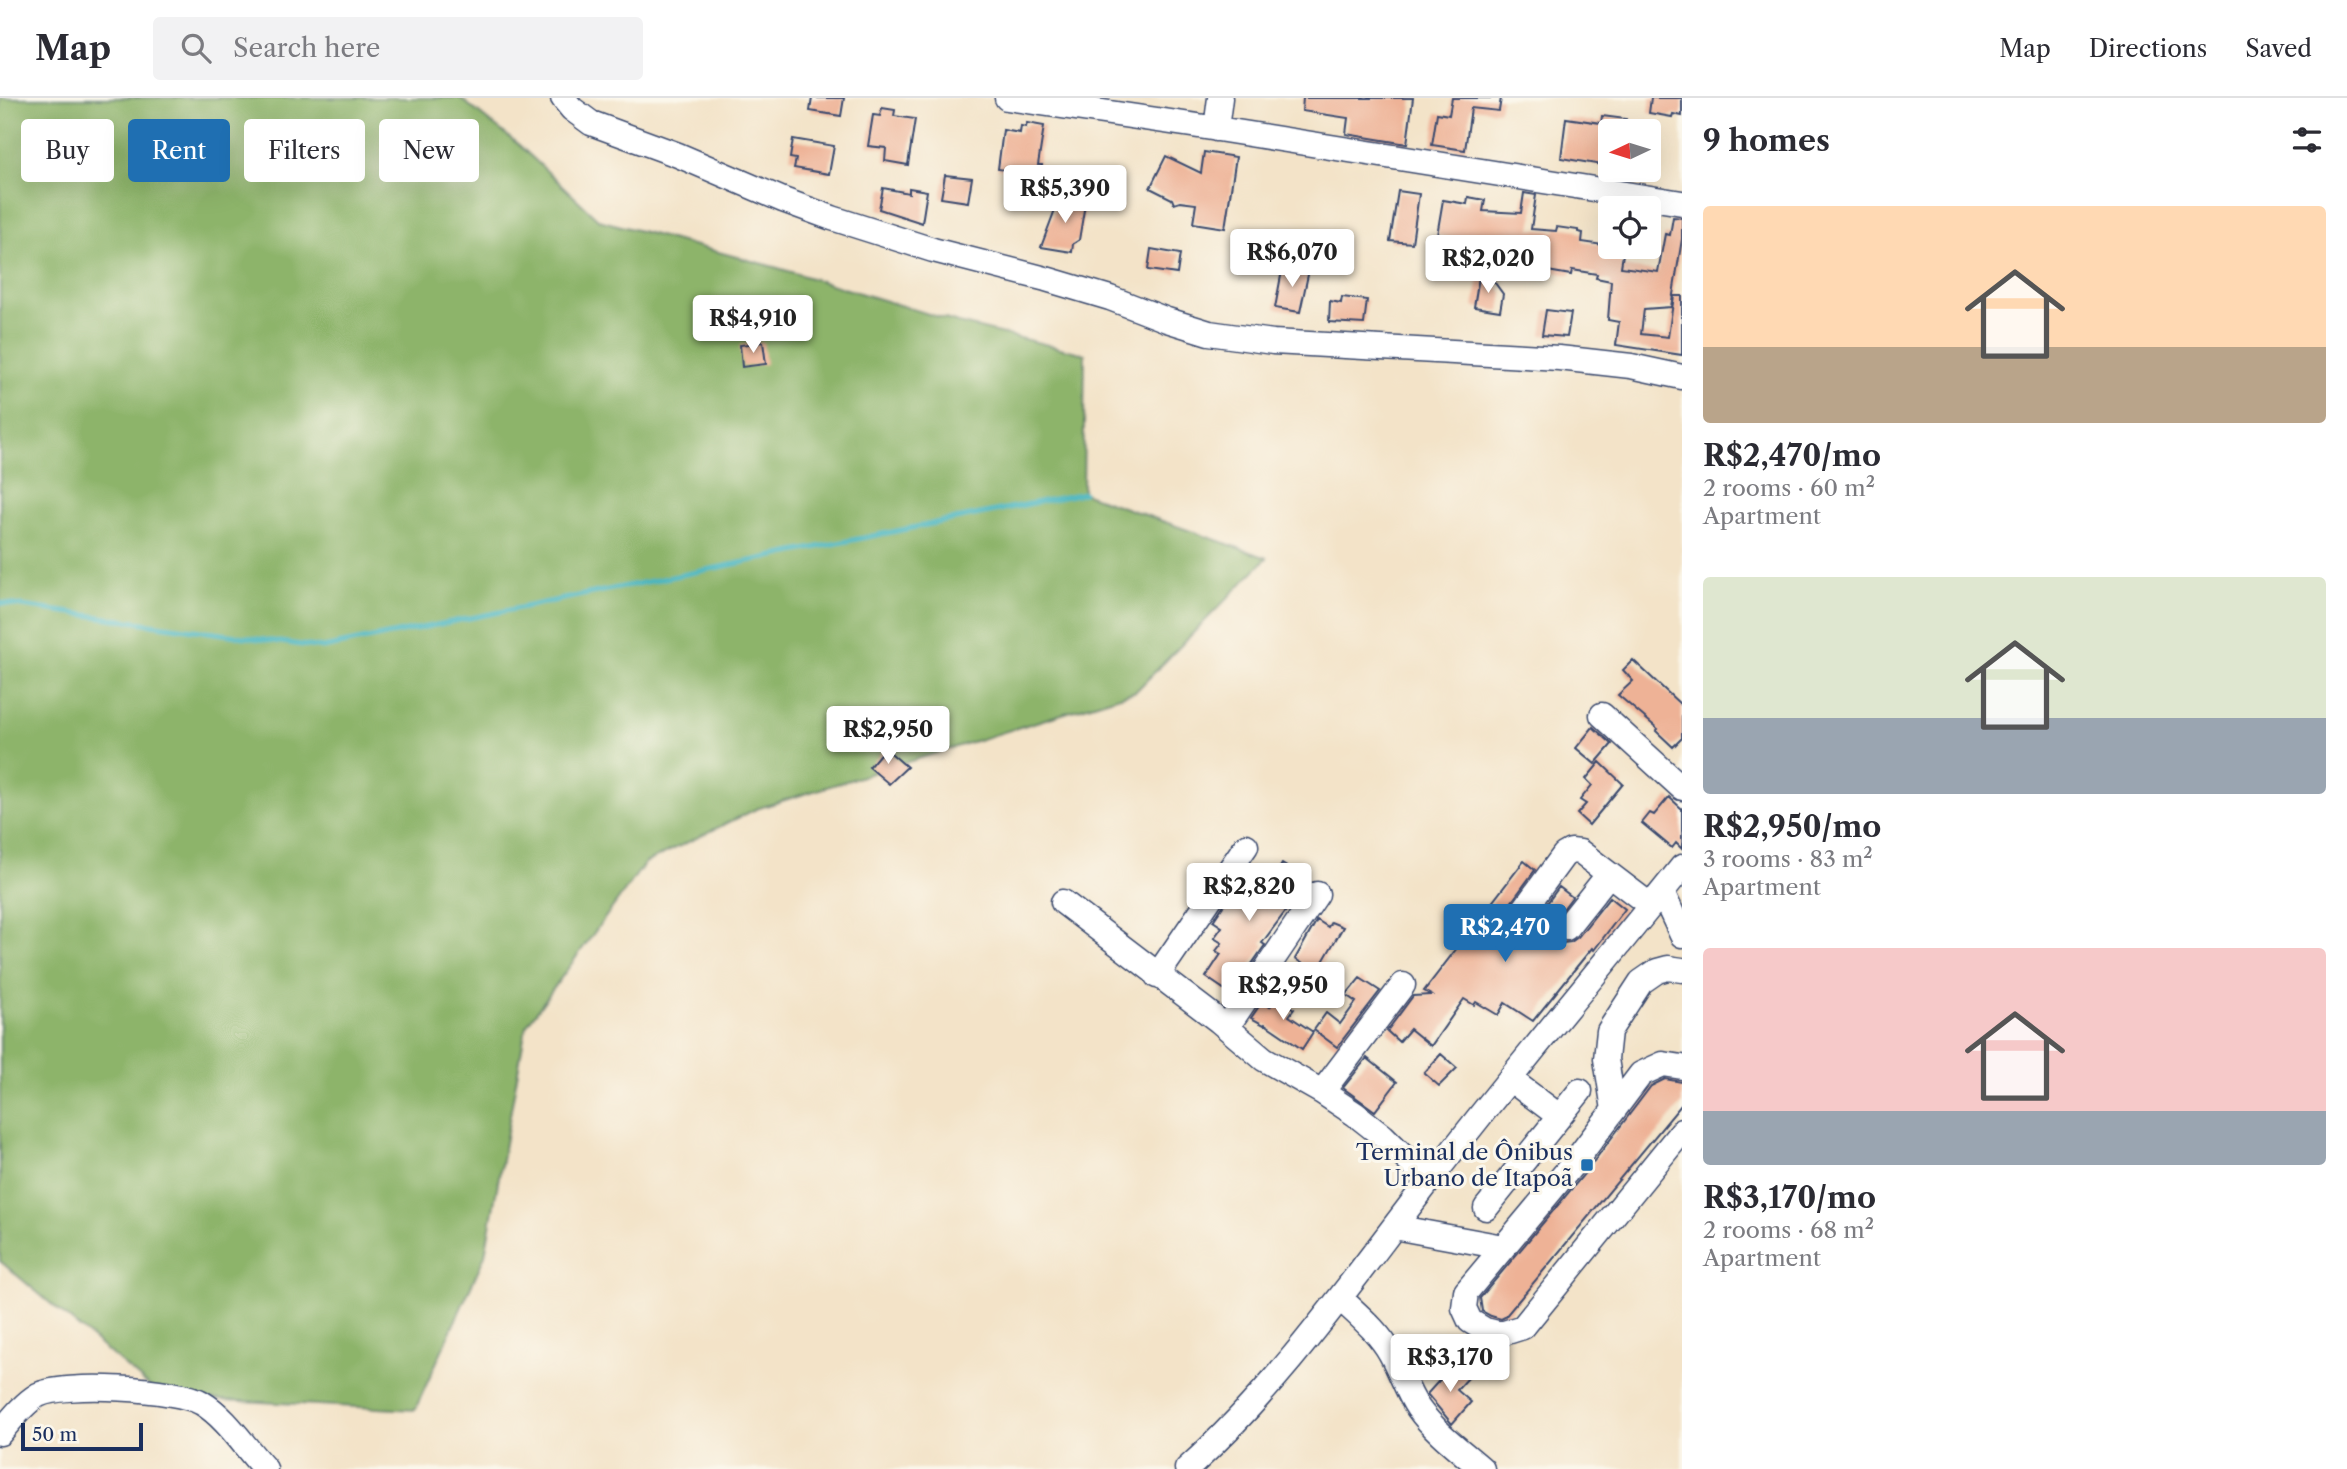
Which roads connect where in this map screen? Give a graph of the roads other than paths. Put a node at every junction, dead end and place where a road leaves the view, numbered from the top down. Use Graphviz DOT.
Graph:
graph roads {
  1 [pos="563,98"];
  2 [pos="1007,98"];
  3 [pos="1220,98"];
  4 [pos="1216,129"];
  5 [pos="1682,203"];
  6 [pos="1682,377"];
  7 [pos="1602,715"];
  8 [pos="1682,788"];
  9 [pos="1245,846"];
  10 [pos="1682,867"];
  11 [pos="1609,874"];
  12 [pos="1317,894"];
  13 [pos="1657,899"];
  14 [pos="1063,902"];
  15 [pos="1520,915"];
  16 [pos="1566,928"];
  17 [pos="1682,935"];
  18 [pos="1682,970"];
  19 [pos="1157,975"];
  20 [pos="1403,985"];
  21 [pos="1227,1027"];
  22 [pos="1682,1067"];
  23 [pos="1511,1080"];
  24 [pos="1322,1091"];
  25 [pos="1580,1091"];
  26 [pos="1614,1110"];
  27 [pos="1559,1116"];
  28 [pos="1682,1130"];
  29 [pos="1429,1181"];
  30 [pos="1486,1208"];
  31 [pos="1394,1227"];
  32 [pos="1503,1247"];
  33 [pos="1339,1298"];
  34 [pos="0,1433"];
  35 [pos="265,1469"];
  36 [pos="1187,1469"];
  37 [pos="1482,1469"];
  1 -- 6 [label="street"];
  2 -- 4 [label="street"];
  3 -- 4 [label="street"];
  4 -- 5 [label="street"];
  7 -- 8 [label="street"];
  9 -- 19 [label="street"];
  10 -- 13 [label="street"];
  11 -- 13 [label="street"];
  11 -- 15 [label="street"];
  11 -- 16 [label="street"];
  12 -- 21 [label="street"];
  13 -- 17 [label="street"];
  13 -- 23 [label="street"];
  14 -- 19 [label="street"];
  18 -- 26 [label="street"];
  19 -- 21 [label="street"];
  20 -- 24 [label="street"];
  21 -- 24 [label="street"];
  22 -- 26 [label="street"];
  23 -- 27 [label="street"];
  23 -- 29 [label="street"];
  24 -- 29 [label="street"];
  25 -- 27 [label="street"];
  26 -- 32 [label="street"];
  27 -- 30 [label="street"];
  28 -- 32 [label="street"];
  29 -- 31 [label="street"];
  31 -- 32 [label="street"];
  31 -- 33 [label="street"];
  33 -- 36 [label="street"];
  33 -- 37 [label="street"];
  34 -- 35 [label="street"];
}
